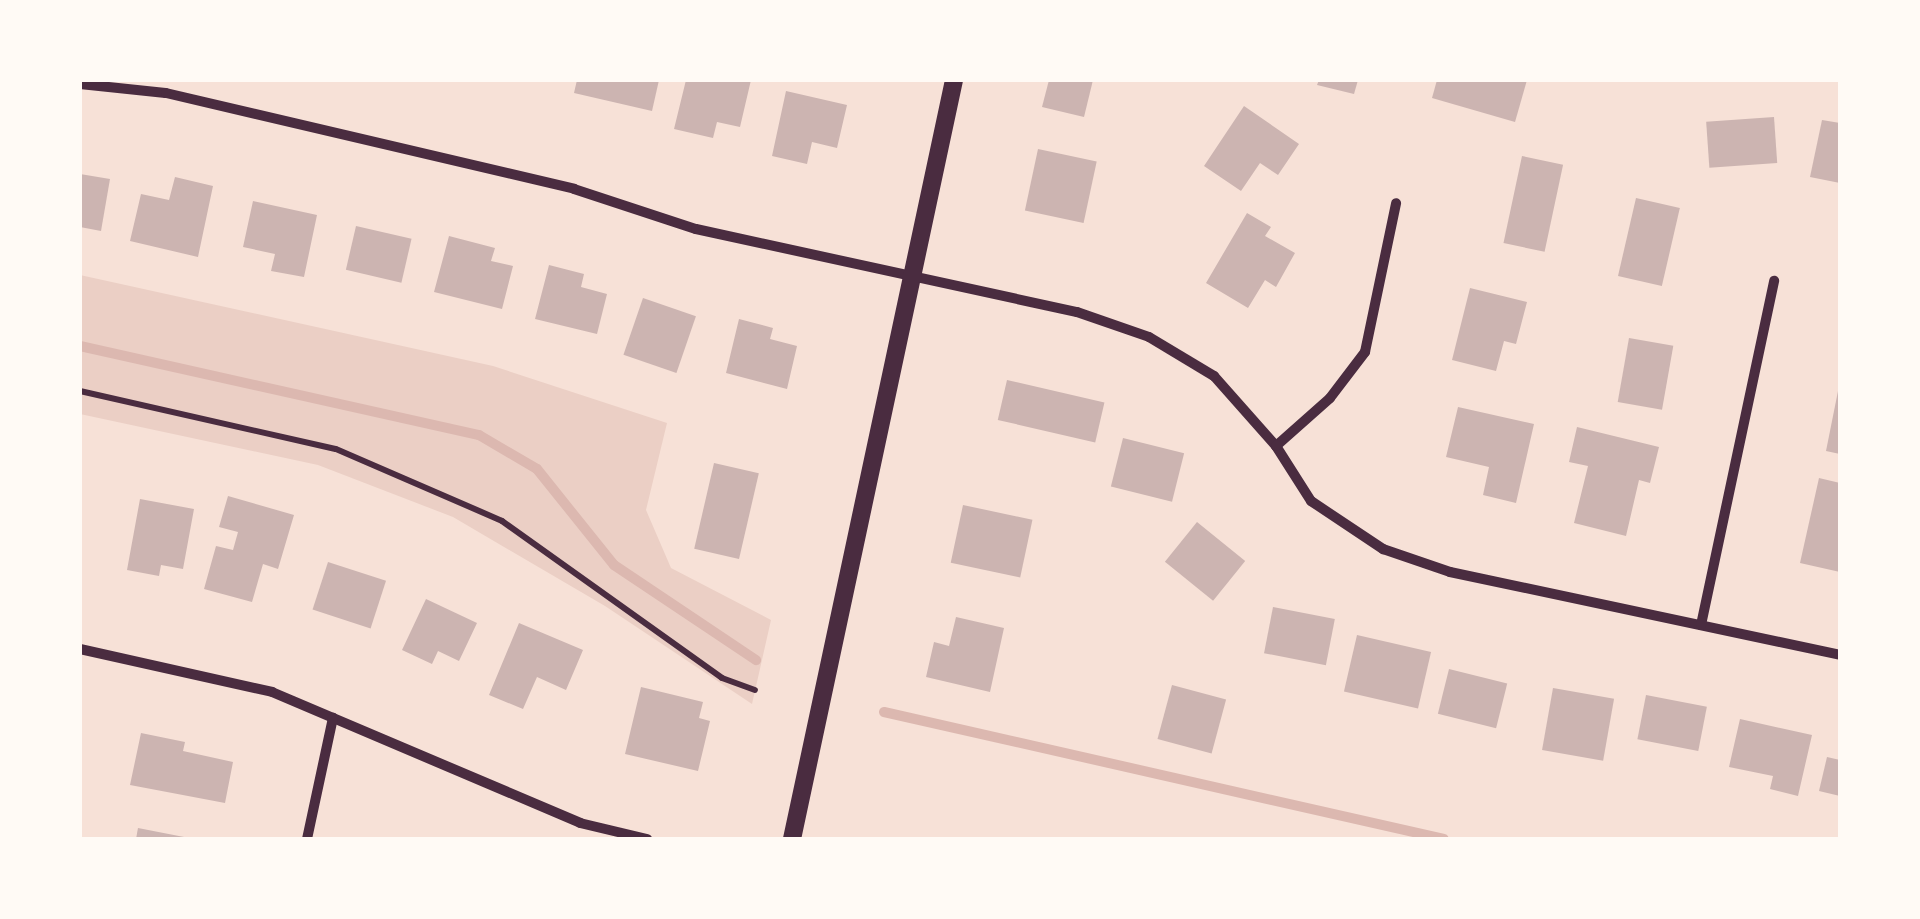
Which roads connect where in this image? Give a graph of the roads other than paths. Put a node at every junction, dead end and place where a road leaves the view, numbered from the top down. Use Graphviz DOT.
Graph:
graph roads {
  1 [pos="954,80"];
  2 [pos="80,84"];
  3 [pos="1396,202"];
  4 [pos="912,277"];
  5 [pos="1774,281"];
  6 [pos="1276,446"];
  7 [pos="1701,625"];
  8 [pos="80,649"];
  9 [pos="1840,655"];
  10 [pos="333,718"];
  11 [pos="307,839"];
  12 [pos="646,839"];
  13 [pos="792,839"];
  1 -- 4 [label="street"];
  2 -- 4 [label="street"];
  3 -- 6 [label="street"];
  4 -- 6 [label="street"];
  4 -- 13 [label="street"];
  5 -- 7 [label="street"];
  6 -- 7 [label="street"];
  7 -- 9 [label="street"];
  8 -- 10 [label="street"];
  10 -- 11 [label="street"];
  10 -- 12 [label="street"];
}
